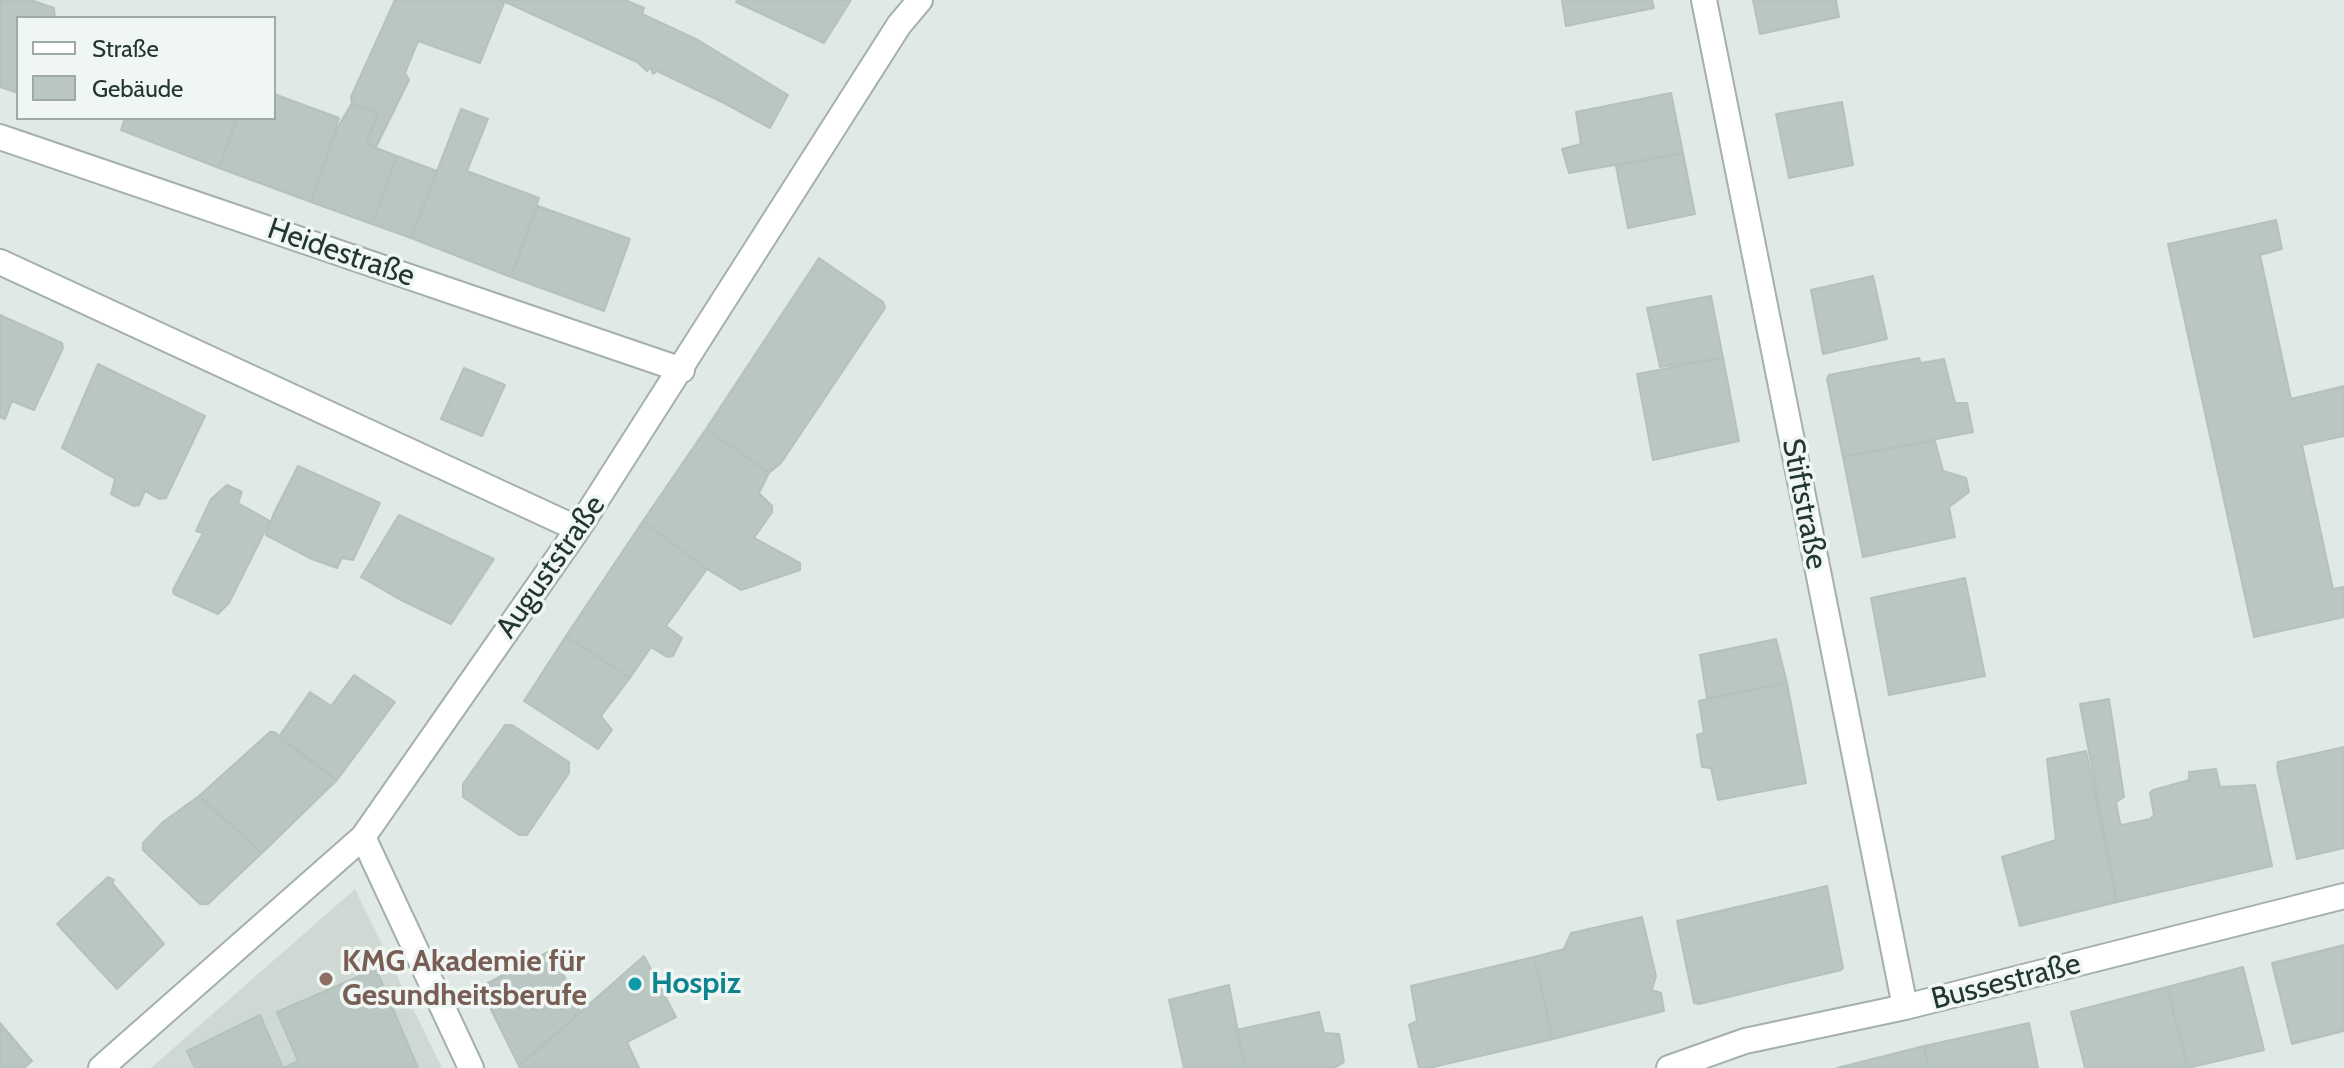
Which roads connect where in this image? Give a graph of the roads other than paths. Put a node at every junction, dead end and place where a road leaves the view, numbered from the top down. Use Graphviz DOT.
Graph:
graph roads {
  1 [pos="920,0"];
  2 [pos="1704,0"];
  3 [pos="0,137"];
  4 [pos="0,262"];
  5 [pos="682,370"];
  6 [pos="578,529"];
  7 [pos="363,837"];
  8 [pos="2344,896"];
  9 [pos="1905,1007"];
  10 [pos="101,1068"];
  11 [pos="471,1068"];
  12 [pos="1669,1068"];
  1 -- 5 [label="street, Auguststraße"];
  2 -- 9 [label="street, Stiftstraße"];
  3 -- 5 [label="street, Heidestraße"];
  4 -- 6 [label="street"];
  5 -- 6 [label="street, Auguststraße"];
  6 -- 7 [label="street, Auguststraße"];
  7 -- 10 [label="street, Auguststraße"];
  7 -- 11 [label="street"];
  8 -- 9 [label="street, Bussestraße"];
  9 -- 12 [label="street, Bussestraße"];
}
